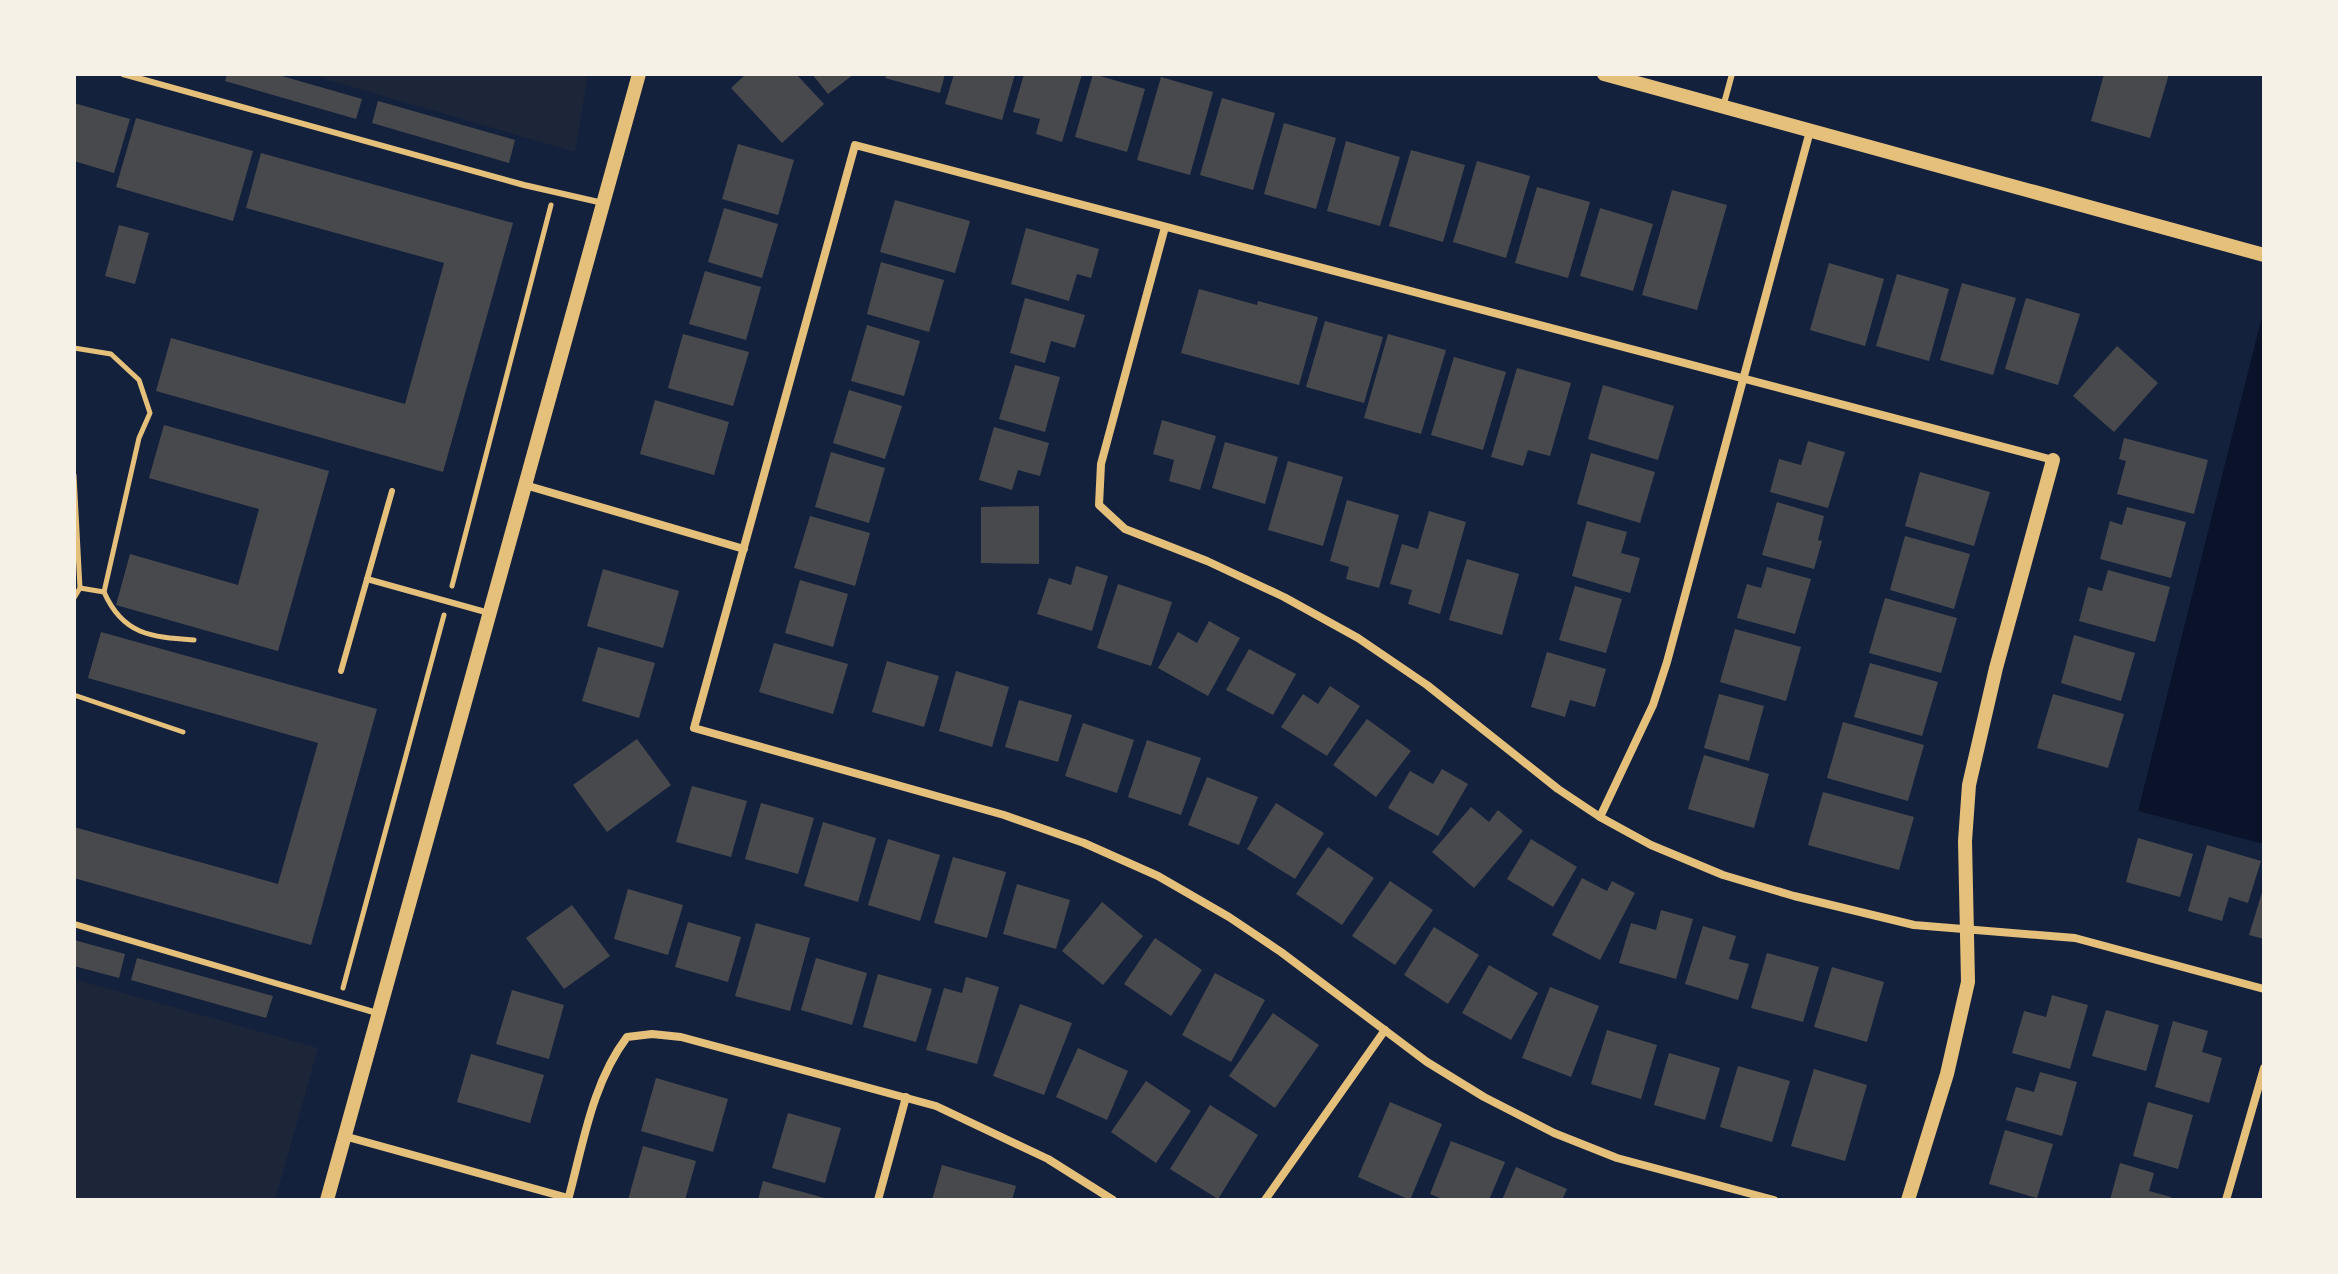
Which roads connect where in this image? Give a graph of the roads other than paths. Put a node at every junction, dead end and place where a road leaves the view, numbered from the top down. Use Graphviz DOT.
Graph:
graph roads {
  1 [pos="123,74"];
  2 [pos="639,74"];
  3 [pos="1604,74"];
  4 [pos="1732,74"];
  5 [pos="1723,107"];
  6 [pos="1810,131"];
  7 [pos="603,203"];
  8 [pos="1165,227"];
  9 [pos="2264,255"];
  10 [pos="1742,377"];
  11 [pos="2053,460"];
  12 [pos="525,485"];
  13 [pos="392,491"];
  14 [pos="744,549"];
  15 [pos="367,579"];
  16 [pos="489,613"];
  17 [pos="341,671"];
  18 [pos="1600,817"];
  19 [pos="74,924"];
  20 [pos="1968,930"];
  21 [pos="2264,989"];
  22 [pos="378,1014"];
  23 [pos="1385,1030"];
  24 [pos="2264,1068"];
  25 [pos="906,1097"];
  26 [pos="344,1136"];
  27 [pos="568,1199"];
  28 [pos="327,1200"];
  29 [pos="878,1200"];
  30 [pos="1113,1200"];
  31 [pos="1265,1200"];
  32 [pos="1774,1200"];
  33 [pos="1908,1200"];
  34 [pos="2226,1200"];
  1 -- 7 [label="lane"];
  2 -- 7 [label="street"];
  3 -- 5 [label="street"];
  4 -- 5 [label="lane"];
  5 -- 6 [label="street"];
  6 -- 9 [label="street"];
  6 -- 10 [label="street"];
  7 -- 12 [label="street"];
  8 -- 10 [label="street"];
  8 -- 14 [label="street"];
  8 -- 18 [label="street"];
  10 -- 11 [label="street"];
  10 -- 18 [label="street"];
  11 -- 20 [label="street"];
  12 -- 14 [label="street"];
  12 -- 16 [label="street"];
  13 -- 15 [label="lane"];
  14 -- 23 [label="street"];
  15 -- 16 [label="lane"];
  15 -- 17 [label="lane"];
  16 -- 22 [label="street"];
  18 -- 20 [label="street"];
  19 -- 22 [label="lane"];
  20 -- 21 [label="street"];
  20 -- 33 [label="street"];
  22 -- 26 [label="street"];
  23 -- 31 [label="street"];
  23 -- 32 [label="street"];
  24 -- 34 [label="street"];
  25 -- 27 [label="street"];
  25 -- 29 [label="street"];
  25 -- 30 [label="street"];
  26 -- 27 [label="street"];
  26 -- 28 [label="street"];
}
